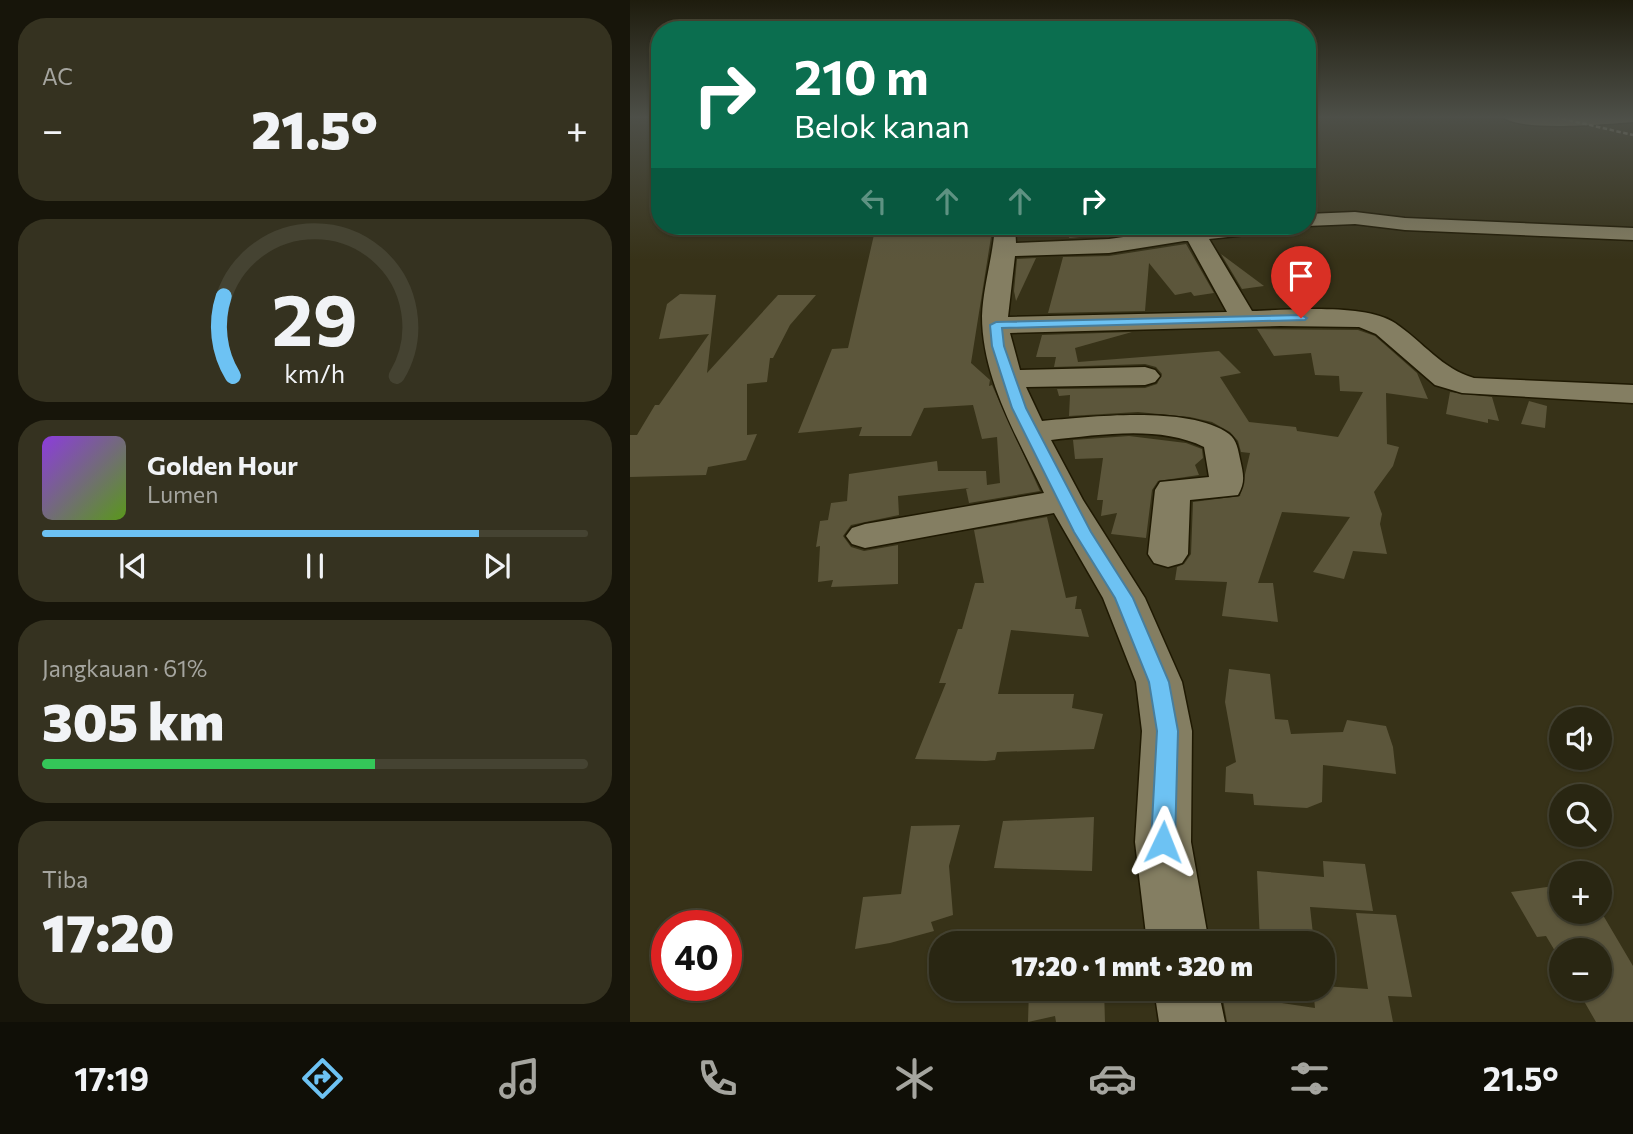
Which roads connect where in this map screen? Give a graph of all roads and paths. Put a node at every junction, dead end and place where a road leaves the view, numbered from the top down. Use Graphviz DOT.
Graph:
graph roads {
  1 [pos="1316,220"];
  2 [pos="1633,234"];
  3 [pos="1182,235"];
  4 [pos="1196,235"];
  5 [pos="1005,238"];
  6 [pos="1244,319"];
  7 [pos="996,325"];
  8 [pos="1145,376"];
  9 [pos="1008,379"];
  10 [pos="1633,394"];
  11 [pos="1031,432"];
  12 [pos="1065,500"];
  13 [pos="865,536"];
  14 [pos="1168,554"];
  15 [pos="1176,931"];
  16 [pos="1188,1001"];
  17 [pos="1192,1022"];
  1 -- 2 [label="street"];
  3 -- 5 [label="street"];
  4 -- 6 [label="street"];
  5 -- 7 [label="street"];
  6 -- 7 [label="street"];
  6 -- 10 [label="street"];
  7 -- 9 [label="street"];
  8 -- 9 [label="street"];
  9 -- 11 [label="street"];
  11 -- 12 [label="street"];
  11 -- 14 [label="street"];
  12 -- 13 [label="street"];
  12 -- 15 [label="street"];
  16 -- 17 [label="street"];
}
